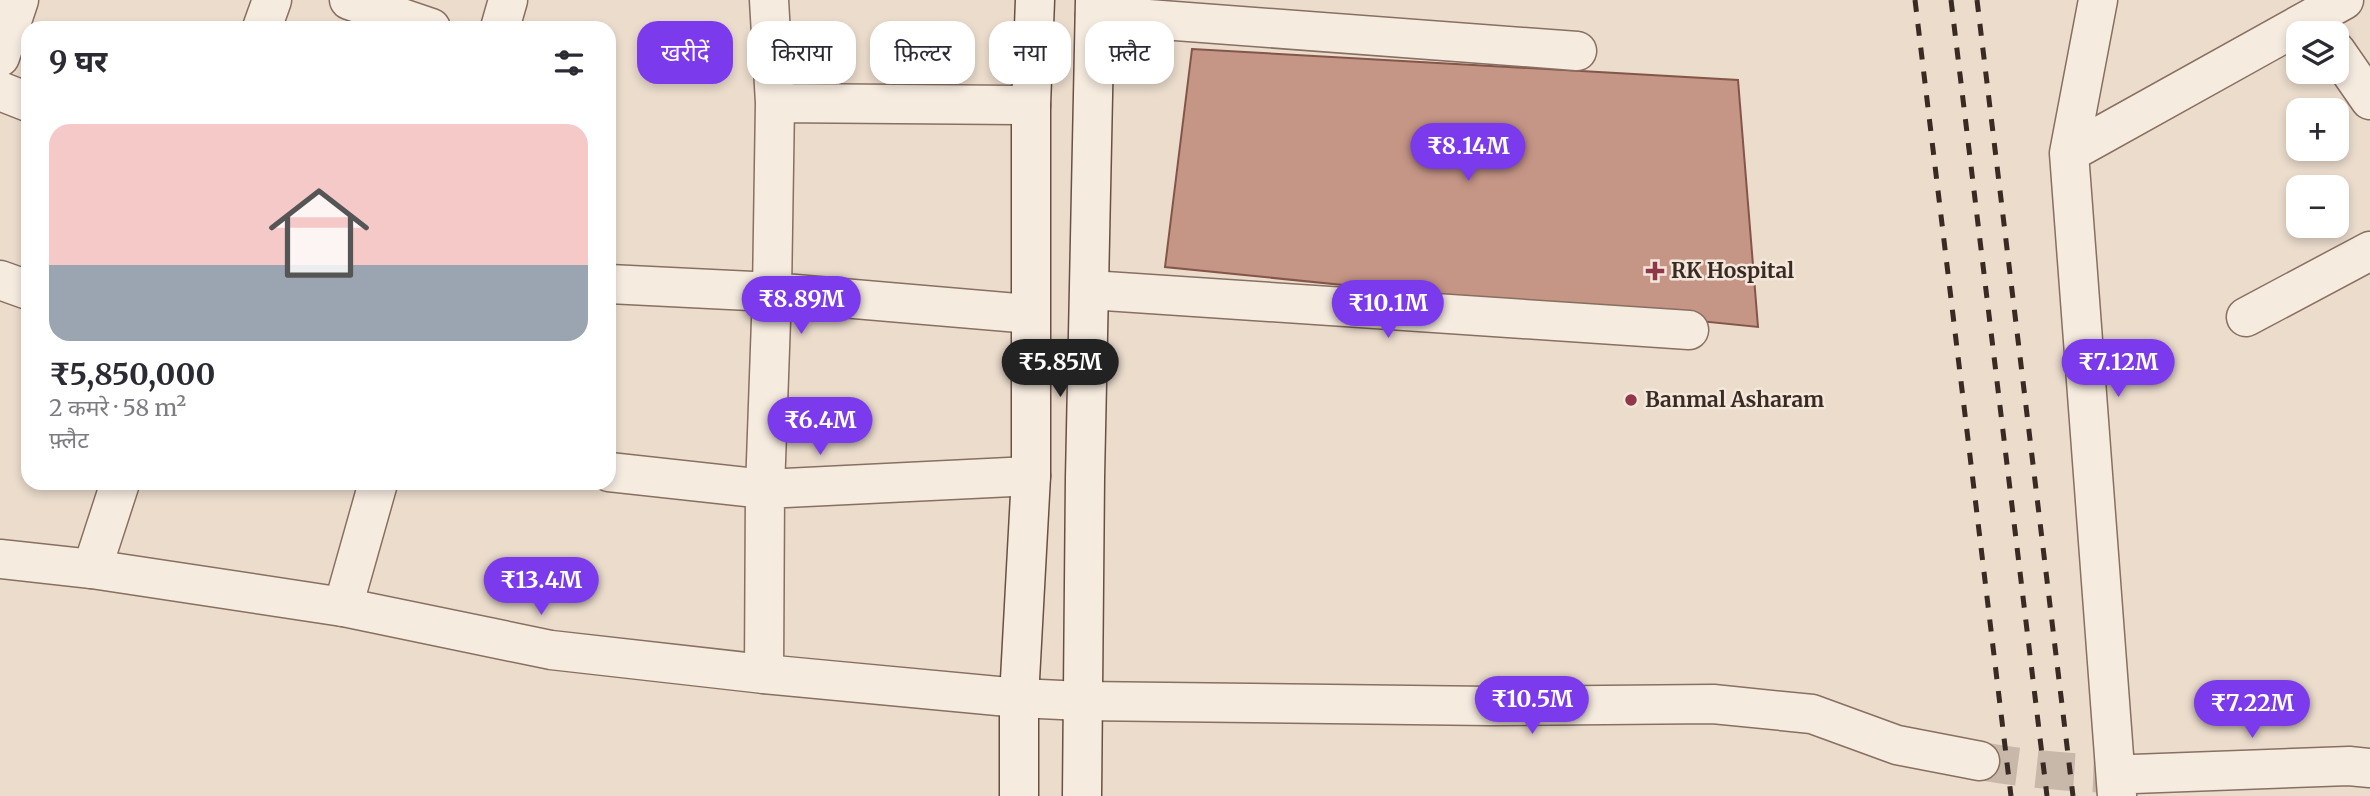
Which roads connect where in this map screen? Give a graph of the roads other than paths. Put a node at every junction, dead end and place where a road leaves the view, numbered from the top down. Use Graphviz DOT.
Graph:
graph roads {
  1 [pos="19,0"];
  2 [pos="272,0"];
  3 [pos="349,0"];
  4 [pos="508,0"];
  5 [pos="769,0"];
  6 [pos="1035,0"];
  7 [pos="2098,0"];
  8 [pos="1095,8"];
  9 [pos="2327,17"];
  10 [pos="264,21"];
  11 [pos="410,21"];
  12 [pos="502,21"];
  13 [pos="1577,51"];
  14 [pos="0,57"];
  15 [pos="2349,70"];
  16 [pos="0,91"];
  17 [pos="21,99"];
  18 [pos="2370,100"];
  19 [pos="775,103"];
  20 [pos="1031,105"];
  21 [pos="2069,153"];
  22 [pos="2370,251"];
  23 [pos="0,280"];
  24 [pos="616,284"];
  25 [pos="21,288"];
  26 [pos="1090,290"];
  27 [pos="772,292"];
  28 [pos="1030,314"];
  29 [pos="2246,317"];
  30 [pos="1689,330"];
  31 [pos="616,473"];
  32 [pos="1031,476"];
  33 [pos="765,489"];
  34 [pos="118,490"];
  35 [pos="376,490"];
  36 [pos="0,559"];
  37 [pos="92,569"];
  38 [pos="344,607"];
  39 [pos="764,674"];
  40 [pos="1019,698"];
  41 [pos="1082,701"];
  42 [pos="1980,761"];
  43 [pos="2370,768"];
  44 [pos="2125,785"];
  45 [pos="1019,796"];
  46 [pos="1082,796"];
  1 -- 14 [label="street"];
  2 -- 10 [label="street"];
  3 -- 11 [label="street"];
  4 -- 12 [label="street"];
  5 -- 19 [label="street"];
  6 -- 20 [label="street"];
  7 -- 21 [label="street"];
  8 -- 13 [label="street"];
  8 -- 26 [label="street"];
  9 -- 21 [label="street"];
  15 -- 18 [label="street"];
  16 -- 17 [label="street"];
  19 -- 20 [label="street"];
  19 -- 27 [label="street"];
  20 -- 28 [label="street"];
  21 -- 44 [label="street"];
  22 -- 29 [label="street"];
  23 -- 25 [label="street"];
  24 -- 27 [label="street"];
  26 -- 30 [label="street"];
  26 -- 41 [label="street"];
  27 -- 28 [label="street"];
  27 -- 33 [label="street"];
  28 -- 32 [label="street"];
  31 -- 33 [label="street"];
  32 -- 33 [label="street"];
  32 -- 40 [label="street"];
  33 -- 39 [label="street"];
  34 -- 37 [label="street"];
  35 -- 38 [label="street"];
  36 -- 37 [label="street"];
  37 -- 38 [label="street"];
  38 -- 39 [label="street"];
  39 -- 40 [label="street"];
  40 -- 41 [label="street"];
  40 -- 45 [label="street"];
  41 -- 42 [label="street"];
  41 -- 46 [label="street"];
  43 -- 44 [label="street"];
}
